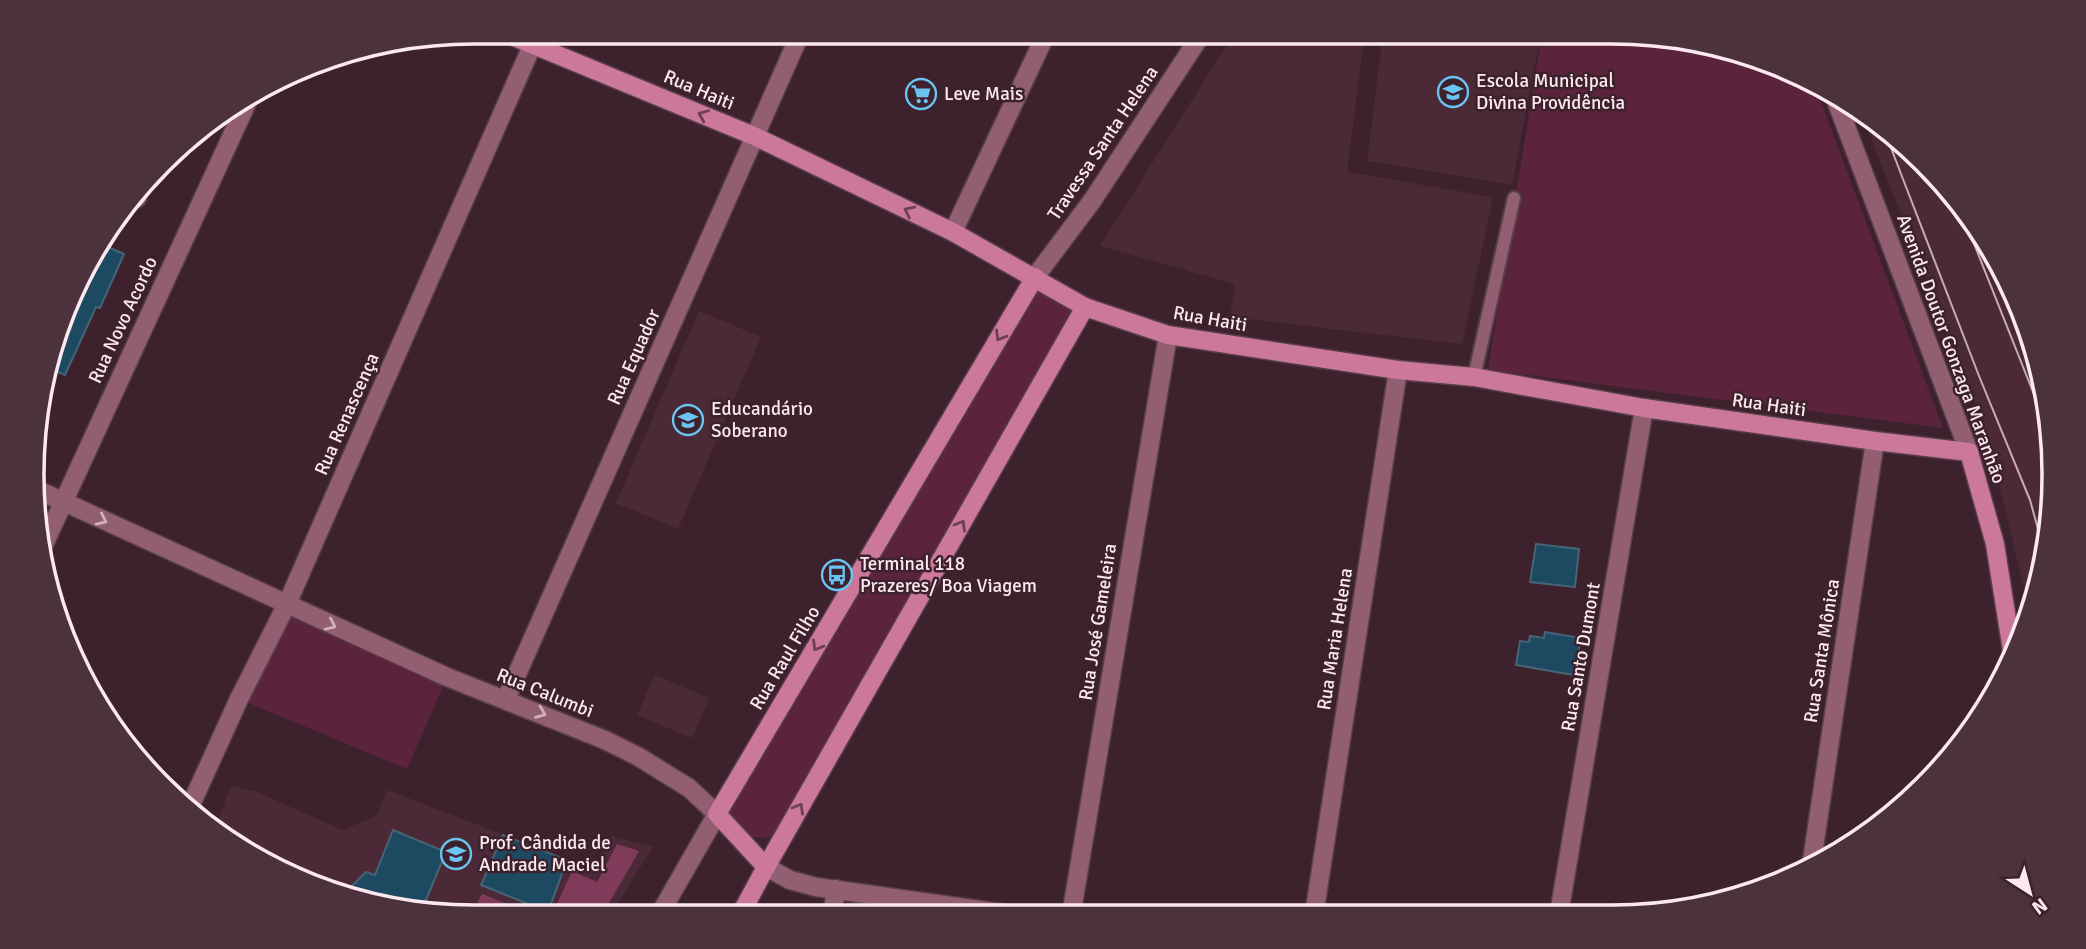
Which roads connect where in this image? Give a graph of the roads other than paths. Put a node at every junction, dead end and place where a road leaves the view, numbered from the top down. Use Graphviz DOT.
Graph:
graph roads {
  1 [pos="532,44"];
  2 [pos="548,44"];
  3 [pos="796,44"];
  4 [pos="1041,44"];
  5 [pos="1195,44"];
  6 [pos="1839,109"];
  7 [pos="243,111"];
  8 [pos="754,136"];
  9 [pos="1514,198"];
  10 [pos="953,232"];
  11 [pos="1035,277"];
  12 [pos="1085,307"];
  13 [pos="1168,335"];
  14 [pos="1398,370"];
  15 [pos="1474,377"];
  16 [pos="1644,408"];
  17 [pos="1875,441"];
  18 [pos="1969,452"];
  19 [pos="45,493"];
  20 [pos="62,502"];
  21 [pos="48,535"];
  22 [pos="287,604"];
  23 [pos="2010,637"];
  24 [pos="506,699"];
  25 [pos="193,800"];
  26 [pos="718,814"];
  27 [pos="1813,855"];
  28 [pos="765,867"];
  29 [pos="836,889"];
  30 [pos="665,905"];
  31 [pos="745,905"];
  32 [pos="834,905"];
  33 [pos="947,905"];
  34 [pos="1073,905"];
  35 [pos="1316,905"];
  36 [pos="1561,905"];
  1 -- 22 [label="street, Rua Renascença"];
  8 -- 2 [label="street, Rua Haiti, one-way"];
  3 -- 8 [label="street, Rua Equador"];
  4 -- 10 [label="street"];
  5 -- 11 [label="street, Travessa Santa Helena"];
  6 -- 18 [label="street, Avenida Doutor Gonzaga Maranhão"];
  7 -- 20 [label="street, Rua Novo Acordo"];
  10 -- 8 [label="street, Rua Haiti, one-way"];
  8 -- 24 [label="street, Rua Equador"];
  9 -- 15 [label="lane"];
  10 -- 11 [label="street, Rua Haiti"];
  11 -- 12 [label="street, Rua Haiti"];
  11 -- 26 [label="street, Rua Raul Filho, one-way"];
  12 -- 13 [label="street, Rua Haiti"];
  28 -- 12 [label="street, one-way"];
  13 -- 14 [label="street, Rua Haiti"];
  13 -- 34 [label="street, Rua José Gameleira"];
  14 -- 15 [label="street, Rua Haiti"];
  14 -- 35 [label="street, Rua Maria Helena"];
  15 -- 16 [label="street, Rua Haiti"];
  16 -- 17 [label="street, Rua Haiti"];
  16 -- 36 [label="street, Rua Santo Dumont"];
  17 -- 18 [label="street, Rua Haiti"];
  17 -- 27 [label="street, Rua Santa Mônica"];
  18 -- 23 [label="street, Avenida Doutor Gonzaga Maranhão"];
  19 -- 20 [label="street, Rua Calumbi"];
  20 -- 21 [label="street, Rua Novo Acordo"];
  20 -- 22 [label="street, Rua Calumbi, one-way"];
  22 -- 24 [label="street, Rua Calumbi, one-way"];
  22 -- 25 [label="street, Rua Renascença"];
  24 -- 26 [label="street, Rua Calumbi, one-way"];
  26 -- 28 [label="street, Rua Calumbi"];
  26 -- 30 [label="street, Rua Raul Filho"];
  28 -- 29 [label="street, Rua Calumbi"];
  28 -- 31 [label="street"];
  29 -- 32 [label="street"];
  29 -- 33 [label="street, Rua Calumbi"];
}
